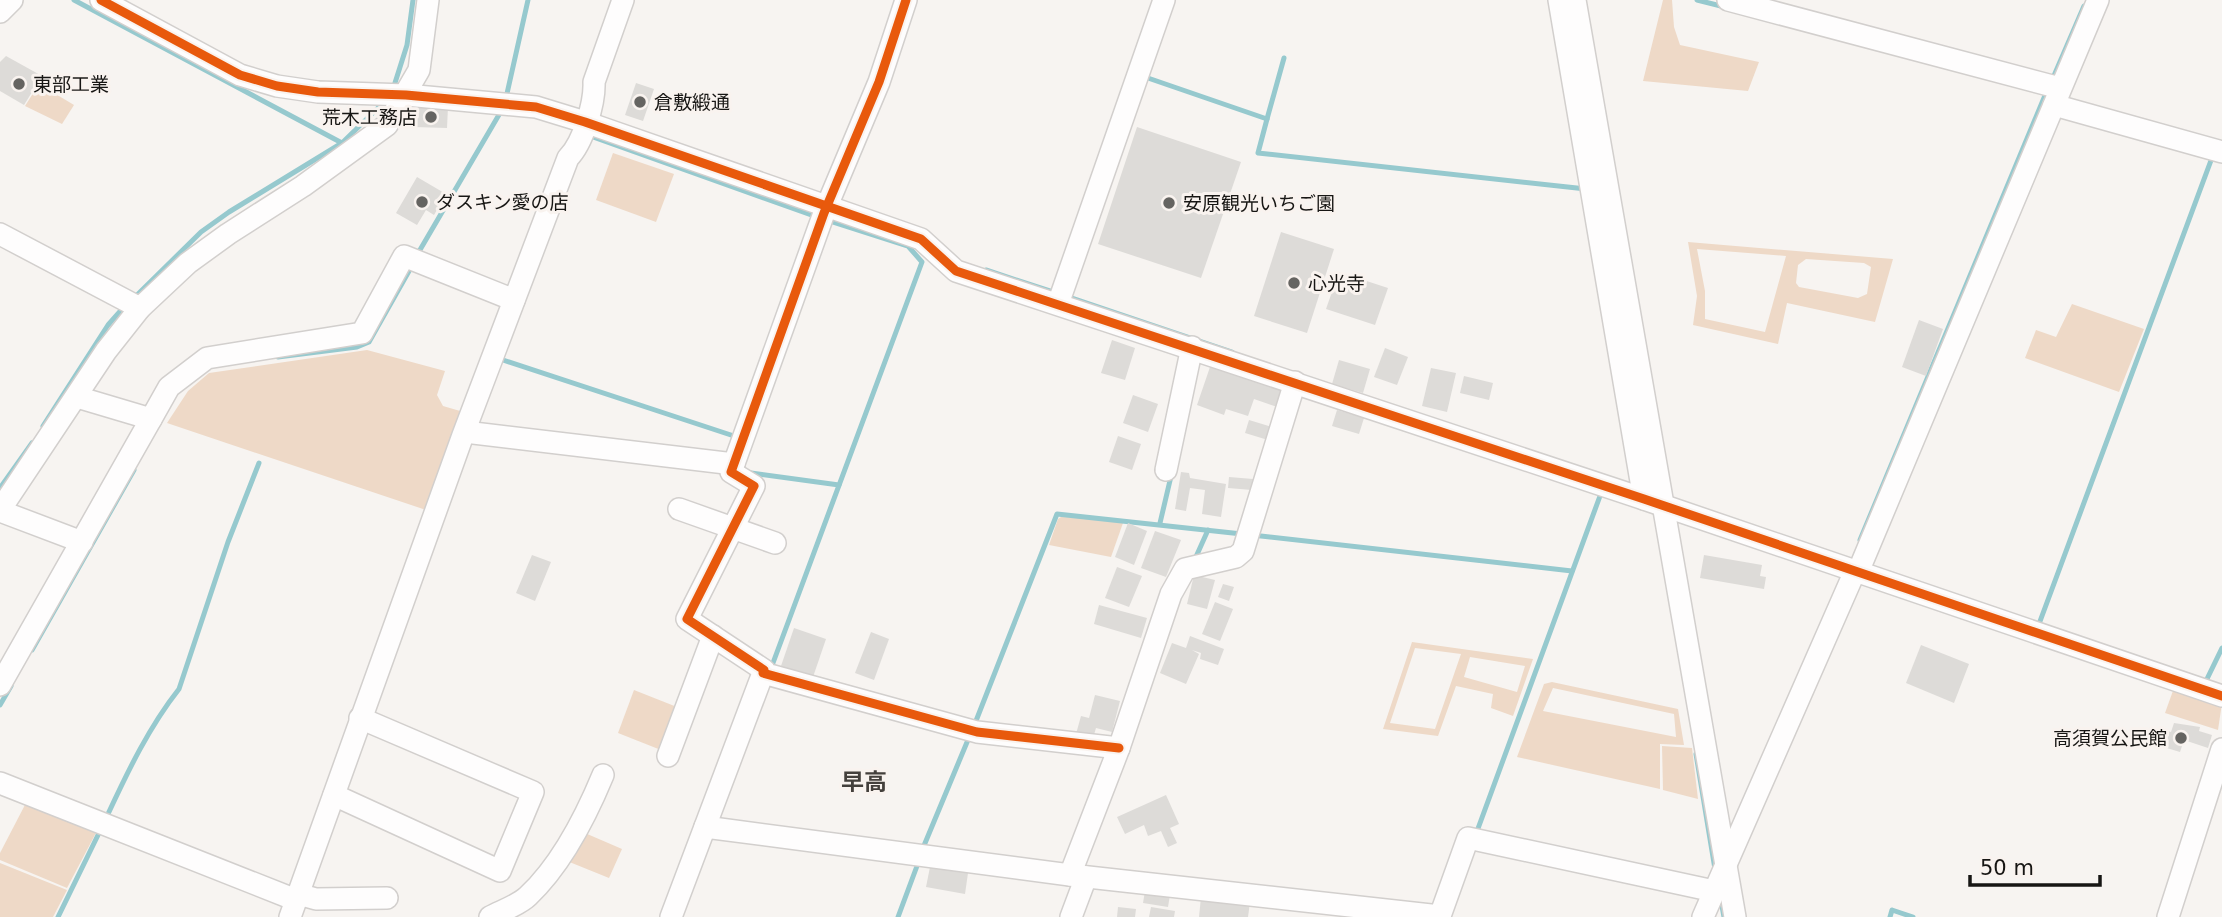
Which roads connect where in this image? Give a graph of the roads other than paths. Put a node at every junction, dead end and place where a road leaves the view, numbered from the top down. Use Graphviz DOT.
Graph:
graph roads {
  1 [pos="12,0"];
  2 [pos="101,0"];
  3 [pos="428,0"];
  4 [pos="623,0"];
  5 [pos="906,0"];
  6 [pos="1164,0"];
  7 [pos="1559,0"];
  8 [pos="1575,0"];
  9 [pos="1728,0"];
  10 [pos="2098,0"];
  11 [pos="0,12"];
  12 [pos="406,95"];
  13 [pos="2057,96"];
  14 [pos="585,122"];
  15 [pos="2217,150"];
  16 [pos="824,215"];
  17 [pos="0,234"];
  18 [pos="1060,298"];
  19 [pos="514,300"];
  20 [pos="133,304"];
  21 [pos="1192,347"];
  22 [pos="1295,382"];
  23 [pos="77,397"];
  24 [pos="151,419"];
  25 [pos="465,432"];
  26 [pos="734,464"];
  27 [pos="1166,470"];
  28 [pos="1644,499"];
  29 [pos="1665,507"];
  30 [pos="679,509"];
  31 [pos="0,510"];
  32 [pos="733,528"];
  33 [pos="82,542"];
  34 [pos="775,543"];
  35 [pos="1859,568"];
  36 [pos="713,636"];
  37 [pos="767,675"];
  38 [pos="0,685"];
  39 [pos="2222,696"];
  40 [pos="360,718"];
  41 [pos="1119,748"];
  42 [pos="2222,749"];
  43 [pos="668,756"];
  44 [pos="603,775"];
  45 [pos="0,783"];
  46 [pos="334,795"];
  47 [pos="711,828"];
  48 [pos="1078,876"];
  49 [pos="1719,880"];
  50 [pos="387,898"];
  51 [pos="295,904"];
  52 [pos="489,917"];
  53 [pos="671,917"];
  54 [pos="1071,917"];
  55 [pos="1703,917"];
  56 [pos="1735,917"];
  57 [pos="2168,917"];
  1 -- 11 [label="street"];
  2 -- 12 [label="street"];
  3 -- 12 [label="street"];
  4 -- 14 [label="street"];
  5 -- 16 [label="street"];
  6 -- 18 [label="street"];
  7 -- 28 [label="street"];
  8 -- 29 [label="street"];
  9 -- 13 [label="street"];
  10 -- 13 [label="street"];
  12 -- 14 [label="street"];
  12 -- 20 [label="street"];
  13 -- 15 [label="street"];
  13 -- 35 [label="street"];
  14 -- 16 [label="street"];
  14 -- 19 [label="street"];
  16 -- 18 [label="street"];
  16 -- 26 [label="street"];
  17 -- 20 [label="street"];
  18 -- 21 [label="street"];
  19 -- 24 [label="street"];
  19 -- 25 [label="street"];
  20 -- 23 [label="street"];
  21 -- 22 [label="street"];
  21 -- 27 [label="street"];
  22 -- 28 [label="street"];
  22 -- 41 [label="street"];
  23 -- 24 [label="street"];
  23 -- 31 [label="street"];
  24 -- 33 [label="street"];
  25 -- 26 [label="street"];
  25 -- 40 [label="street"];
  26 -- 32 [label="street"];
  28 -- 29 [label="street"];
  29 -- 35 [label="street"];
  29 -- 49 [label="street"];
  30 -- 32 [label="street"];
  31 -- 33 [label="street"];
  32 -- 34 [label="street"];
  32 -- 36 [label="street"];
  33 -- 38 [label="street"];
  35 -- 39 [label="street"];
  35 -- 49 [label="street"];
  36 -- 37 [label="street"];
  36 -- 43 [label="street"];
  37 -- 41 [label="street"];
  37 -- 47 [label="street"];
  40 -- 46 [label="street"];
  40 -- 46 [label="street"];
  41 -- 48 [label="street"];
  42 -- 57 [label="street"];
  44 -- 52 [label="street"];
  45 -- 51 [label="street"];
  46 -- 51 [label="street"];
  47 -- 48 [label="street"];
  47 -- 53 [label="street"];
  48 -- 49 [label="street"];
  48 -- 54 [label="street"];
  49 -- 55 [label="street"];
  49 -- 56 [label="street"];
  50 -- 51 [label="street"];
}
